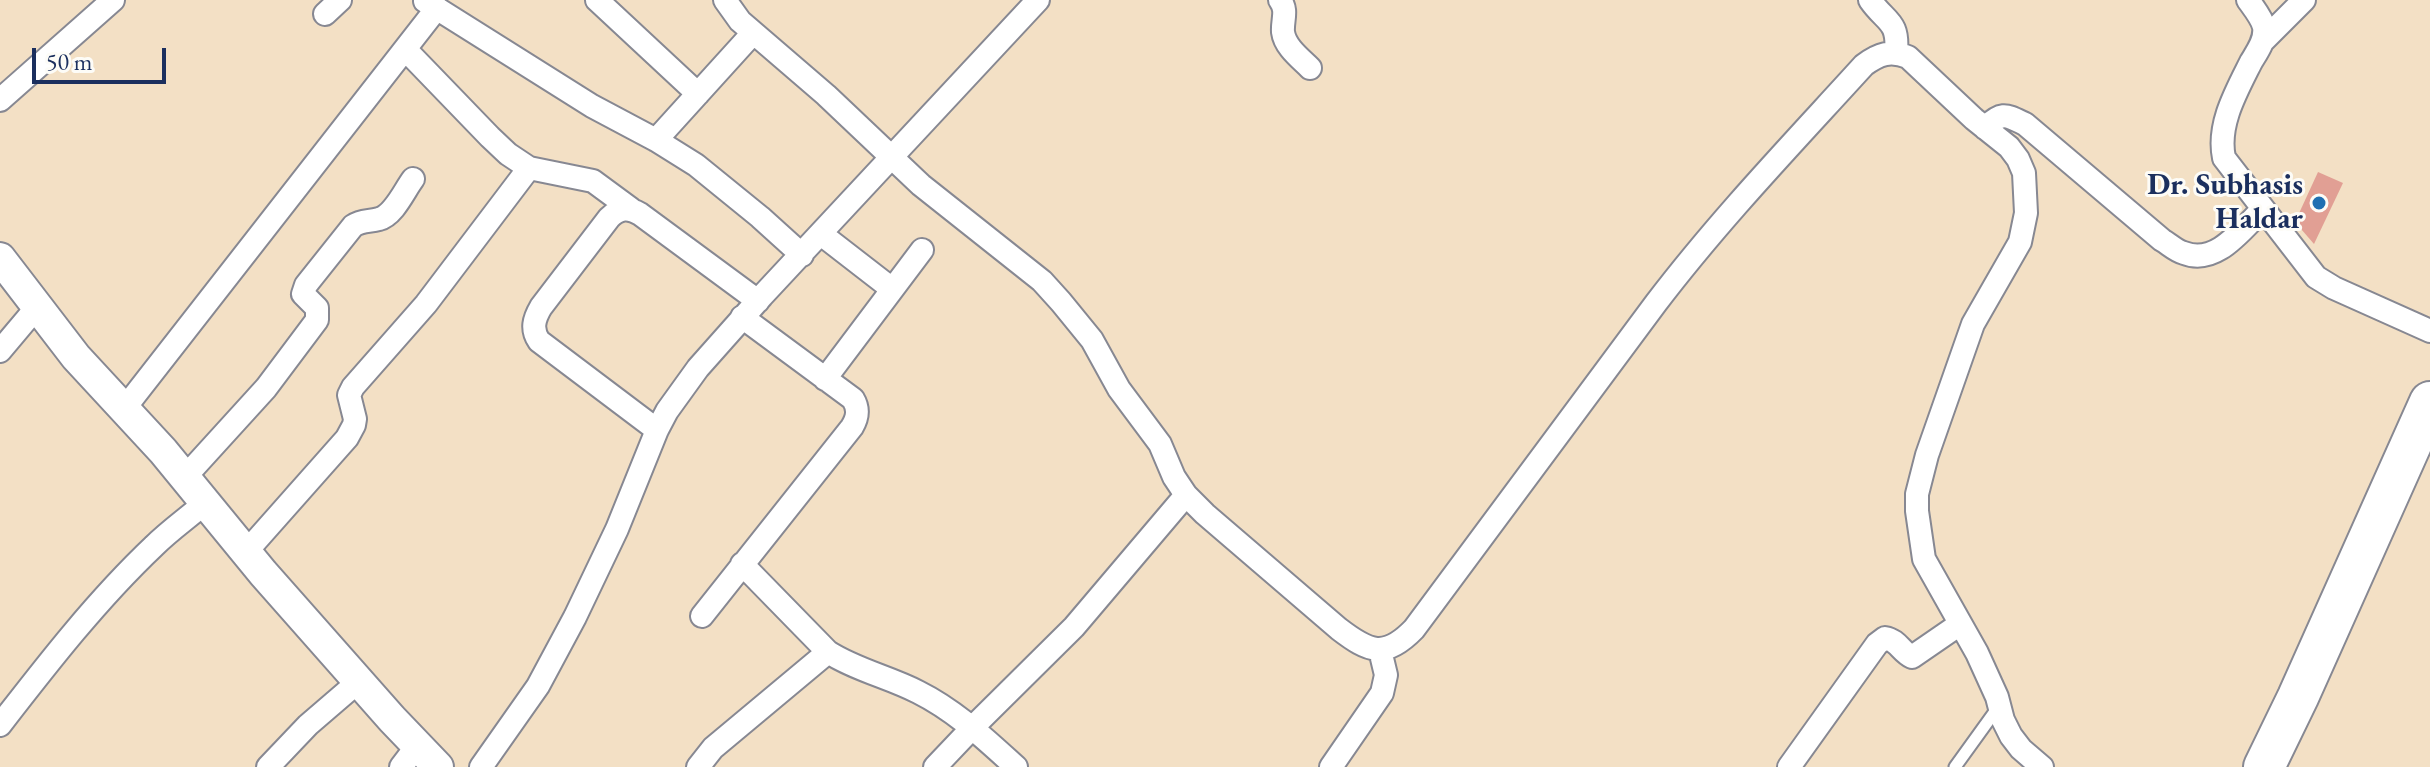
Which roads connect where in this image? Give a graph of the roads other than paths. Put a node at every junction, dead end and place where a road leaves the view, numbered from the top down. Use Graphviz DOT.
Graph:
graph roads {
  1 [pos="113,0"];
  2 [pos="597,0"];
  3 [pos="725,0"];
  4 [pos="1038,0"];
  5 [pos="1280,0"];
  6 [pos="1870,0"];
  7 [pos="2248,0"];
  8 [pos="2304,0"];
  9 [pos="430,4"];
  10 [pos="753,33"];
  11 [pos="2263,41"];
  12 [pos="405,49"];
  13 [pos="1896,53"];
  14 [pos="1310,68"];
  15 [pos="698,94"];
  16 [pos="0,100"];
  17 [pos="1985,128"];
  18 [pos="656,140"];
  19 [pos="891,158"];
  20 [pos="529,168"];
  21 [pos="413,179"];
  22 [pos="631,209"];
  23 [pos="2262,210"];
  24 [pos="821,234"];
  25 [pos="922,250"];
  26 [pos="802,255"];
  27 [pos="0,258"];
  28 [pos="892,289"];
  29 [pos="758,301"];
  30 [pos="37,307"];
  31 [pos="742,317"];
  32 [pos="2430,331"];
  33 [pos="0,351"];
  34 [pos="825,379"];
  35 [pos="2430,402"];
  36 [pos="124,409"];
  37 [pos="657,430"];
  38 [pos="185,477"];
  39 [pos="1186,495"];
  40 [pos="206,502"];
  41 [pos="246,552"];
  42 [pos="742,564"];
  43 [pos="702,616"];
  44 [pos="1960,624"];
  45 [pos="1380,650"];
  46 [pos="828,652"];
  47 [pos="358,682"];
  48 [pos="2000,706"];
  49 [pos="0,725"];
  50 [pos="973,727"];
  51 [pos="419,760"];
  52 [pos="268,767"];
  53 [pos="481,767"];
  54 [pos="698,767"];
  55 [pos="935,767"];
  56 [pos="1016,767"];
  57 [pos="1331,767"];
  58 [pos="1789,767"];
  59 [pos="1955,767"];
  60 [pos="2042,767"];
  61 [pos="2264,767"];
  1 -- 16 [label="street"];
  2 -- 15 [label="street"];
  3 -- 10 [label="street"];
  4 -- 19 [label="street"];
  5 -- 14 [label="street"];
  6 -- 13 [label="street"];
  7 -- 11 [label="street"];
  8 -- 11 [label="street"];
  9 -- 12 [label="street"];
  9 -- 18 [label="street"];
  10 -- 15 [label="street"];
  10 -- 19 [label="street"];
  11 -- 23 [label="street"];
  12 -- 20 [label="street"];
  12 -- 36 [label="street"];
  13 -- 17 [label="street"];
  13 -- 45 [label="street"];
  15 -- 18 [label="street"];
  17 -- 23 [label="street"];
  17 -- 44 [label="street"];
  18 -- 26 [label="street"];
  19 -- 24 [label="street"];
  19 -- 39 [label="street"];
  20 -- 22 [label="street"];
  20 -- 41 [label="street"];
  21 -- 38 [label="street"];
  22 -- 29 [label="street"];
  22 -- 37 [label="street"];
  23 -- 32 [label="street"];
  24 -- 26 [label="street"];
  24 -- 28 [label="street"];
  25 -- 28 [label="street"];
  26 -- 29 [label="street"];
  27 -- 30 [label="street"];
  28 -- 34 [label="street"];
  29 -- 31 [label="street"];
  30 -- 33 [label="street"];
  30 -- 36 [label="street"];
  31 -- 34 [label="street"];
  31 -- 37 [label="street"];
  34 -- 42 [label="street"];
  35 -- 61 [label="highway"];
  36 -- 38 [label="street"];
  37 -- 53 [label="street"];
  38 -- 40 [label="street"];
  39 -- 45 [label="street"];
  39 -- 50 [label="street"];
  40 -- 41 [label="street"];
  40 -- 49 [label="street"];
  41 -- 47 [label="street"];
  42 -- 43 [label="street"];
  42 -- 46 [label="street"];
  44 -- 48 [label="street"];
  44 -- 58 [label="street"];
  45 -- 57 [label="street"];
  46 -- 50 [label="street"];
  46 -- 54 [label="street"];
  47 -- 51 [label="street"];
  47 -- 52 [label="street"];
  48 -- 59 [label="lane"];
  48 -- 60 [label="street"];
  50 -- 55 [label="street"];
  50 -- 56 [label="street"];
}
